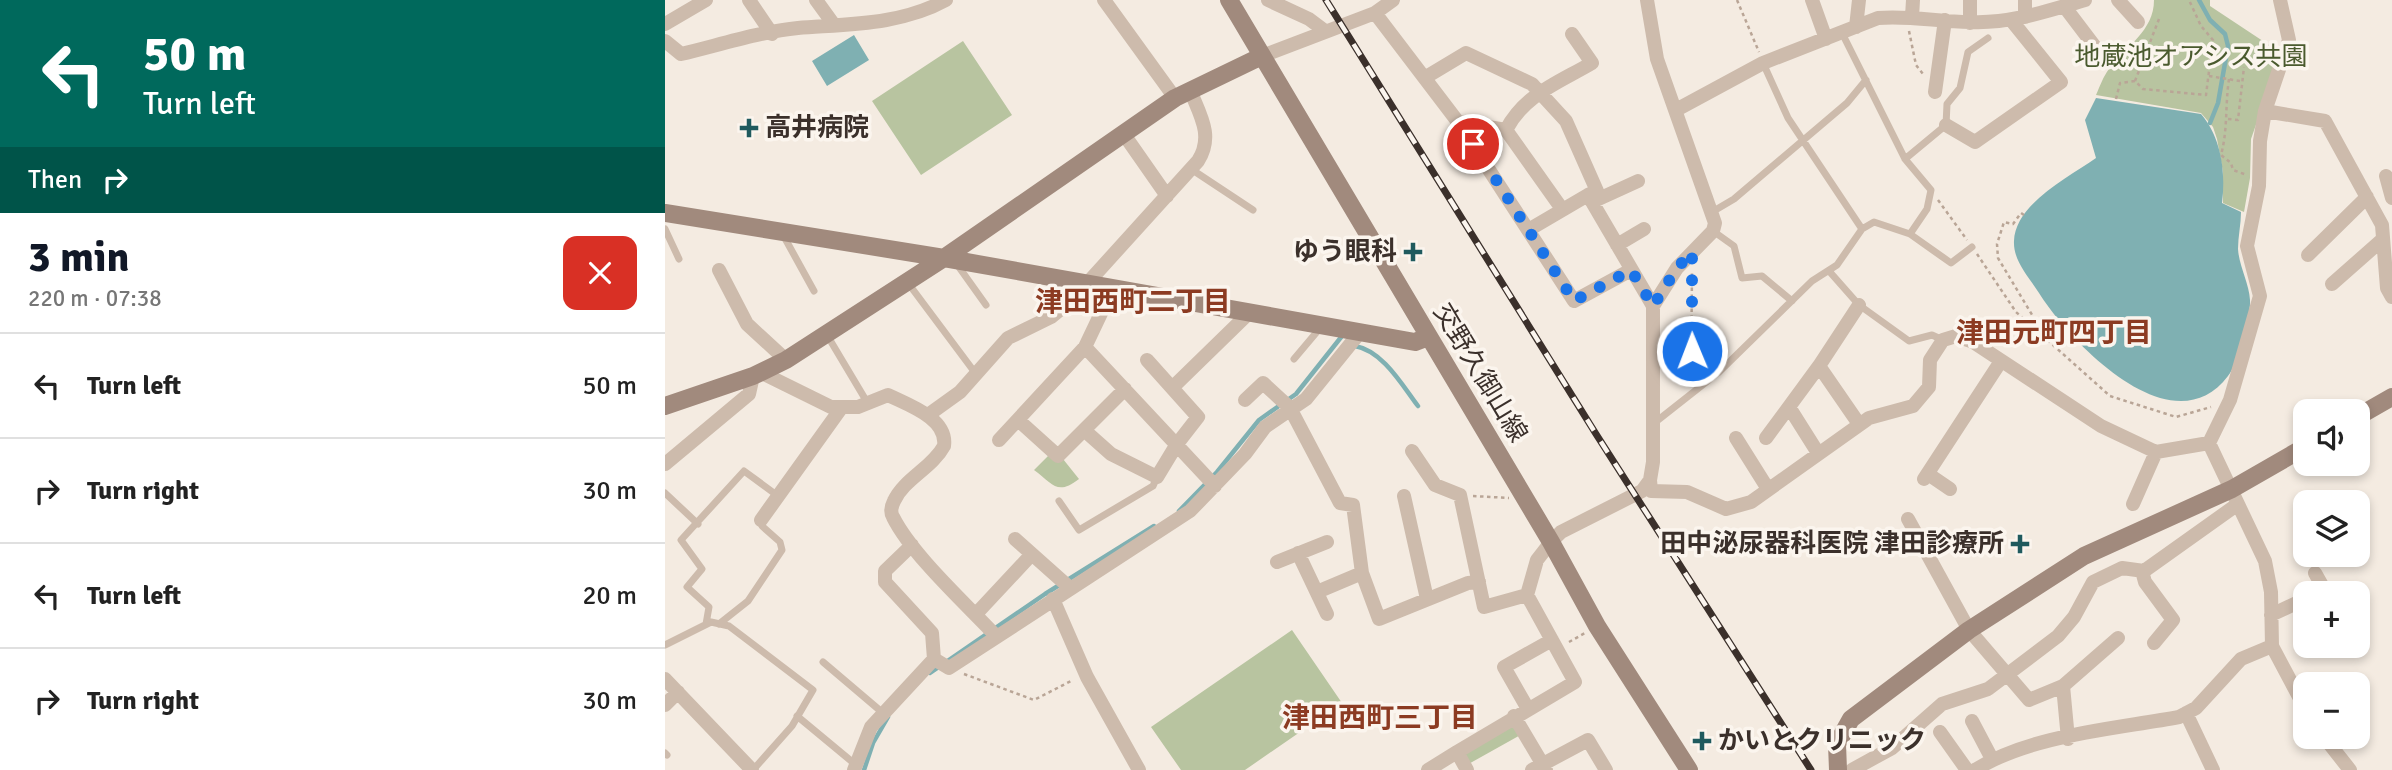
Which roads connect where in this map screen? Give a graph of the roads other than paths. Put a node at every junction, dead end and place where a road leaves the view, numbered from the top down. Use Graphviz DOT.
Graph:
graph roads {
  1 [pos="706,0"];
  2 [pos="749,0"];
  3 [pos="816,0"];
  4 [pos="946,0"];
  5 [pos="1104,0"];
  6 [pos="1229,0"];
  7 [pos="1268,0"];
  8 [pos="1393,0"];
  9 [pos="1647,0"];
  10 [pos="1812,0"];
  11 [pos="1859,0"];
  12 [pos="1913,0"];
  13 [pos="1970,0"];
  14 [pos="2025,0"];
  15 [pos="2085,0"];
  16 [pos="2118,0"];
  17 [pos="2280,0"];
  18 [pos="2055,5"];
  19 [pos="1375,13"];
  20 [pos="1911,17"];
  21 [pos="2018,19"];
  22 [pos="1945,20"];
  23 [pos="832,22"];
  24 [pos="2138,22"];
  25 [pos="1970,23"];
  26 [pos="665,24"];
  27 [pos="1856,27"];
  28 [pos="1325,31"];
  29 [pos="1841,33"];
  30 [pos="772,34"];
  31 [pos="1572,34"];
  32 [pos="1988,38"];
  33 [pos="1826,39"];
  34 [pos="665,41"];
  35 [pos="1262,56"];
  36 [pos="2105,60"];
  37 [pos="1763,63"];
  38 [pos="1426,77"];
  39 [pos="1866,79"];
  40 [pos="1935,91"];
  41 [pos="1539,93"];
  42 [pos="1183,94"];
  43 [pos="1676,110"];
  44 [pos="2265,111"];
  45 [pos="1458,122"];
  46 [pos="1946,125"];
  47 [pos="1506,130"];
  48 [pos="1123,133"];
  49 [pos="1803,138"];
  50 [pos="1905,159"];
  51 [pos="1191,169"];
  52 [pos="2386,176"];
  53 [pos="1639,181"];
  54 [pos="1167,196"];
  55 [pos="2367,197"];
  56 [pos="1590,198"];
  57 [pos="2392,198"];
  58 [pos="1562,209"];
  59 [pos="1253,210"];
  60 [pos="1712,212"];
  61 [pos="665,213"];
  62 [pos="665,229"];
  63 [pos="1530,229"];
  64 [pos="1644,229"];
  65 [pos="1862,229"];
  66 [pos="2386,230"];
  67 [pos="1713,231"];
  68 [pos="782,232"];
  69 [pos="1910,234"];
  70 [pos="1617,245"];
  71 [pos="1972,247"];
  72 [pos="2308,255"];
  73 [pos="679,259"];
  74 [pos="949,259"];
  75 [pos="719,270"];
  76 [pos="1631,270"];
  77 [pos="1829,271"];
  78 [pos="908,282"];
  79 [pos="1086,283"];
  80 [pos="2332,284"];
  81 [pos="1112,288"];
  82 [pos="814,291"];
  83 [pos="2392,297"];
  84 [pos="1792,302"];
  85 [pos="986,305"];
  86 [pos="1859,305"];
  87 [pos="1653,306"];
  88 [pos="1250,312"];
  89 [pos="1323,324"];
  90 [pos="1361,331"];
  91 [pos="827,335"];
  92 [pos="1427,337"];
  93 [pos="1943,340"];
  94 [pos="1085,347"];
  95 [pos="786,359"];
  96 [pos="1294,359"];
  97 [pos="1147,360"];
  98 [pos="2001,361"];
  99 [pos="1819,366"];
  100 [pos="757,374"];
  101 [pos="976,374"];
  102 [pos="1172,388"];
  103 [pos="1125,389"];
  104 [pos="2392,397"];
  105 [pos="1245,400"];
  106 [pos="867,402"];
  107 [pos="1285,403"];
  108 [pos="665,406"];
  109 [pos="842,407"];
  110 [pos="1789,407"];
  111 [pos="2370,410"];
  112 [pos="928,415"];
  113 [pos="1018,420"];
  114 [pos="1859,424"];
  115 [pos="1653,425"];
  116 [pos="1084,430"];
  117 [pos="1736,438"];
  118 [pos="1766,438"];
  119 [pos="999,440"];
  120 [pos="2209,443"];
  121 [pos="1177,444"];
  122 [pos="1412,451"];
  123 [pos="2156,452"];
  124 [pos="1818,453"];
  125 [pos="2293,455"];
  126 [pos="665,464"];
  127 [pos="1157,477"];
  128 [pos="1209,480"];
  129 [pos="1650,480"];
  130 [pos="1768,489"];
  131 [pos="1951,489"];
  132 [pos="665,493"];
  133 [pos="778,496"];
  134 [pos="1404,496"];
  135 [pos="2235,496"];
  136 [pos="1059,501"];
  137 [pos="2133,504"];
  138 [pos="1908,519"];
  139 [pos="761,520"];
  140 [pos="698,524"];
  141 [pos="1015,539"];
  142 [pos="1327,542"];
  143 [pos="1551,542"];
  144 [pos="912,545"];
  145 [pos="1032,554"];
  146 [pos="1299,554"];
  147 [pos="1276,562"];
  148 [pos="2141,571"];
  149 [pos="1363,573"];
  150 [pos="2315,573"];
  151 [pos="2318,581"];
  152 [pos="1479,582"];
  153 [pos="1065,584"];
  154 [pos="1317,592"];
  155 [pos="1527,595"];
  156 [pos="1427,598"];
  157 [pos="1053,599"];
  158 [pos="2293,605"];
  159 [pos="976,614"];
  160 [pos="1327,614"];
  161 [pos="2271,615"];
  162 [pos="706,624"];
  163 [pos="719,624"];
  164 [pos="1969,630"];
  165 [pos="992,632"];
  166 [pos="2118,638"];
  167 [pos="2154,643"];
  168 [pos="665,645"];
  169 [pos="1554,645"];
  170 [pos="2272,646"];
  171 [pos="823,662"];
  172 [pos="941,664"];
  173 [pos="2008,674"];
  174 [pos="665,679"];
  175 [pos="2293,685"];
  176 [pos="2063,686"];
  177 [pos="678,692"];
  178 [pos="665,705"];
  179 [pos="1528,709"];
  180 [pos="884,713"];
  181 [pos="2186,713"];
  182 [pos="797,716"];
  183 [pos="1514,716"];
  184 [pos="1972,721"];
  185 [pos="1940,732"];
  186 [pos="2068,738"];
  187 [pos="2333,749"];
  188 [pos="1457,752"];
  189 [pos="1992,759"];
  190 [pos="855,767"];
  191 [pos="1540,768"];
  192 [pos="2347,769"];
  193 [pos="752,770"];
  194 [pos="1139,770"];
  195 [pos="1427,770"];
  196 [pos="1467,770"];
  197 [pos="1606,770"];
  198 [pos="1689,770"];
  199 [pos="1838,770"];
  200 [pos="1852,770"];
  201 [pos="1967,770"];
  202 [pos="1975,770"];
  203 [pos="2213,770"];
  1 -- 26 [label="street"];
  2 -- 30 [label="street"];
  3 -- 23 [label="street"];
  4 -- 30 [label="street"];
  5 -- 42 [label="street"];
  6 -- 35 [label="street, 交野久御山線"];
  7 -- 28 [label="street"];
  8 -- 19 [label="street"];
  9 -- 43 [label="street"];
  10 -- 33 [label="street"];
  11 -- 27 [label="street"];
  12 -- 20 [label="street"];
  13 -- 25 [label="street"];
  14 -- 21 [label="street"];
  15 -- 18 [label="street"];
  16 -- 24 [label="street"];
  17 -- 44 [label="street"];
  18 -- 21 [label="street"];
  18 -- 36 [label="street"];
  19 -- 28 [label="street"];
  19 -- 38 [label="street"];
  20 -- 22 [label="street"];
  20 -- 27 [label="street"];
  21 -- 25 [label="street"];
  21 -- 46 [label="street"];
  22 -- 25 [label="street"];
  22 -- 40 [label="street"];
  27 -- 29 [label="street"];
  28 -- 35 [label="street"];
  29 -- 33 [label="street"];
  29 -- 39 [label="lane"];
  30 -- 34 [label="street"];
  31 -- 41 [label="street"];
  32 -- 46 [label="lane"];
  33 -- 37 [label="street"];
  35 -- 42 [label="street"];
  35 -- 92 [label="street, 交野久御山線"];
  37 -- 43 [label="street"];
  37 -- 49 [label="lane"];
  38 -- 41 [label="street"];
  38 -- 45 [label="street"];
  39 -- 49 [label="lane"];
  39 -- 50 [label="lane"];
  41 -- 47 [label="street"];
  41 -- 56 [label="street"];
  42 -- 48 [label="street"];
  42 -- 51 [label="street"];
  43 -- 60 [label="street"];
  44 -- 55 [label="street"];
  44 -- 120 [label="street"];
  45 -- 47 [label="street"];
  45 -- 63 [label="street"];
  46 -- 50 [label="lane"];
  47 -- 58 [label="street"];
  48 -- 54 [label="street"];
  48 -- 74 [label="street"];
  49 -- 60 [label="lane"];
  49 -- 65 [label="lane"];
  50 -- 69 [label="lane"];
  51 -- 54 [label="street"];
  51 -- 59 [label="lane"];
  52 -- 57 [label="street"];
  53 -- 56 [label="street"];
  54 -- 79 [label="street"];
  55 -- 66 [label="street"];
  55 -- 72 [label="street"];
  56 -- 58 [label="street"];
  56 -- 70 [label="street"];
  58 -- 63 [label="street"];
  60 -- 67 [label="street"];
  61 -- 68 [label="street"];
  62 -- 73 [label="lane"];
  63 -- 76 [label="street"];
  64 -- 70 [label="street"];
  65 -- 69 [label="lane"];
  65 -- 77 [label="lane"];
  66 -- 80 [label="street"];
  66 -- 83 [label="street"];
  67 -- 84 [label="lane"];
  67 -- 87 [label="street"];
  68 -- 74 [label="street"];
  68 -- 82 [label="lane"];
  69 -- 71 [label="lane"];
  70 -- 76 [label="street"];
  74 -- 78 [label="street"];
  74 -- 79 [label="street"];
  74 -- 85 [label="lane"];
  75 -- 95 [label="street"];
  76 -- 87 [label="street"];
  77 -- 84 [label="lane"];
  77 -- 86 [label="lane"];
  78 -- 91 [label="street"];
  78 -- 101 [label="lane"];
  79 -- 81 [label="street"];
  79 -- 101 [label="street"];
  81 -- 88 [label="street"];
  81 -- 94 [label="street"];
  84 -- 115 [label="lane"];
  86 -- 93 [label="lane"];
  86 -- 99 [label="street"];
  87 -- 115 [label="street"];
  88 -- 89 [label="street"];
  88 -- 102 [label="street"];
  89 -- 90 [label="street"];
  89 -- 96 [label="lane"];
  90 -- 92 [label="street"];
  90 -- 107 [label="street"];
  91 -- 95 [label="street"];
  91 -- 106 [label="lane"];
  92 -- 143 [label="street, 交野久御山線"];
  93 -- 98 [label="street"];
  93 -- 114 [label="street"];
  94 -- 103 [label="street"];
  94 -- 113 [label="street"];
  95 -- 100 [label="street"];
  97 -- 102 [label="street"];
  98 -- 123 [label="street"];
  98 -- 131 [label="street"];
  99 -- 110 [label="street"];
  99 -- 114 [label="street"];
  100 -- 108 [label="street"];
  100 -- 109 [label="street"];
  100 -- 126 [label="street"];
  101 -- 112 [label="street"];
  102 -- 121 [label="street"];
  103 -- 116 [label="street"];
  103 -- 121 [label="street"];
  104 -- 111 [label="street"];
  105 -- 107 [label="street"];
  106 -- 109 [label="street"];
  106 -- 112 [label="street"];
  107 -- 128 [label="street"];
  107 -- 149 [label="street"];
  109 -- 133 [label="street"];
  110 -- 118 [label="street"];
  110 -- 124 [label="street"];
  112 -- 144 [label="street"];
  113 -- 116 [label="street"];
  113 -- 119 [label="street"];
  114 -- 124 [label="street"];
  115 -- 129 [label="street"];
  116 -- 127 [label="street"];
  117 -- 130 [label="street"];
  120 -- 123 [label="street"];
  120 -- 135 [label="street"];
  121 -- 127 [label="street"];
  121 -- 128 [label="street"];
  122 -- 152 [label="street"];
  123 -- 137 [label="street"];
  124 -- 130 [label="street"];
  125 -- 135 [label="street"];
  127 -- 136 [label="lane"];
  128 -- 153 [label="street"];
  129 -- 130 [label="street"];
  129 -- 143 [label="street"];
  132 -- 140 [label="lane"];
  133 -- 139 [label="street"];
  133 -- 140 [label="lane"];
  134 -- 156 [label="street"];
  135 -- 148 [label="street"];
  135 -- 161 [label="street"];
  135 -- 164 [label="street"];
  138 -- 164 [label="street"];
  139 -- 163 [label="lane"];
  140 -- 162 [label="lane"];
  141 -- 145 [label="street"];
  142 -- 146 [label="street"];
  143 -- 155 [label="street"];
  143 -- 198 [label="street, 交野久御山線"];
  144 -- 159 [label="street"];
  144 -- 172 [label="street"];
  145 -- 153 [label="street"];
  145 -- 159 [label="street"];
  146 -- 147 [label="street"];
  146 -- 154 [label="street"];
  148 -- 167 [label="street"];
  148 -- 173 [label="street"];
  149 -- 154 [label="street"];
  149 -- 156 [label="street"];
  150 -- 151 [label="street"];
  152 -- 155 [label="street"];
  152 -- 156 [label="street"];
  153 -- 157 [label="street"];
  154 -- 160 [label="street"];
  155 -- 169 [label="street"];
  157 -- 165 [label="street"];
  157 -- 194 [label="street"];
  158 -- 161 [label="street"];
  159 -- 165 [label="street"];
  161 -- 170 [label="street"];
  162 -- 163 [label="lane"];
  162 -- 168 [label="lane"];
  163 -- 182 [label="lane"];
  164 -- 173 [label="street"];
  164 -- 199 [label="street"];
  165 -- 172 [label="street"];
  166 -- 176 [label="street"];
  169 -- 179 [label="street"];
  169 -- 179 [label="street"];
  170 -- 175 [label="street"];
  170 -- 181 [label="street"];
  171 -- 180 [label="lane"];
  172 -- 180 [label="street"];
  173 -- 176 [label="street"];
  173 -- 200 [label="street"];
  174 -- 177 [label="street"];
  176 -- 186 [label="street"];
  177 -- 178 [label="street"];
  177 -- 193 [label="street"];
  179 -- 183 [label="street"];
  180 -- 190 [label="street"];
  181 -- 186 [label="street"];
  181 -- 203 [label="street"];
  182 -- 190 [label="lane"];
  182 -- 193 [label="lane"];
  183 -- 188 [label="street"];
  183 -- 191 [label="street"];
  184 -- 189 [label="street"];
  185 -- 201 [label="street"];
  186 -- 189 [label="street"];
  187 -- 192 [label="street"];
  188 -- 195 [label="street"];
  188 -- 196 [label="street"];
  189 -- 202 [label="street"];
  191 -- 197 [label="street"];
}
